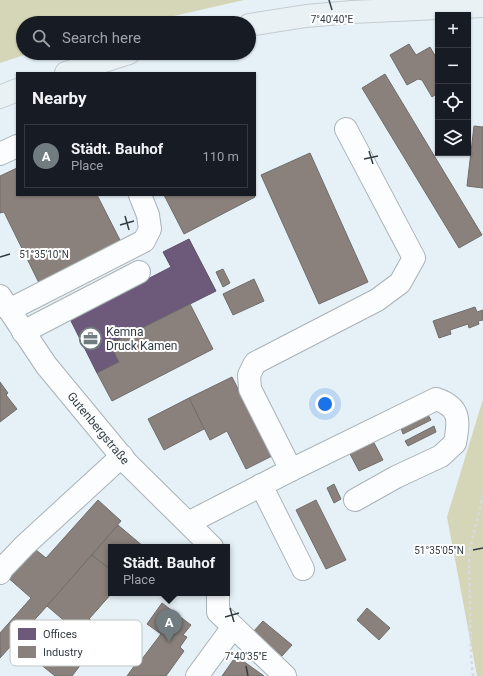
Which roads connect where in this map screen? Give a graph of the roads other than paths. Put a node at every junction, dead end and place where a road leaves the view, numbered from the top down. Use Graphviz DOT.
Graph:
graph roads {
  1 [pos="483,6"];
  2 [pos="256,24"];
  3 [pos="107,60"];
  4 [pos="69,72"];
  5 [pos="0,89"];
  6 [pos="16,90"];
  7 [pos="16,90"];
  8 [pos="0,97"];
  9 [pos="346,129"];
  10 [pos="16,146"];
  11 [pos="0,154"];
  12 [pos="140,196"];
  13 [pos="139,272"];
  14 [pos="5,303"];
  15 [pos="23,332"];
  16 [pos="122,456"];
  17 [pos="291,470"];
  18 [pos="261,485"];
  19 [pos="355,500"];
  20 [pos="188,523"];
  21 [pos="209,544"];
  22 [pos="303,569"];
  23 [pos="0,573"];
  24 [pos="218,596"];
  25 [pos="233,627"];
  26 [pos="197,676"];
  27 [pos="285,676"];
  1 -- 2 [label="main road"];
  3 -- 4 [label="main road"];
  5 -- 6 [label="street"];
  7 -- 8 [label="main road"];
  9 -- 17 [label="street"];
  10 -- 11 [label="street"];
  12 -- 14 [label="street"];
  13 -- 15 [label="street"];
  14 -- 15 [label="street, Gutenbergstraße"];
  15 -- 16 [label="street, Gutenbergstraße"];
  16 -- 20 [label="street, Gutenbergstraße"];
  16 -- 23 [label="street"];
  17 -- 18 [label="street"];
  17 -- 19 [label="street"];
  18 -- 20 [label="street"];
  18 -- 22 [label="street"];
  20 -- 21 [label="street, Gutenbergstraße"];
  24 -- 25 [label="street"];
  25 -- 26 [label="street"];
  25 -- 27 [label="street"];
}
